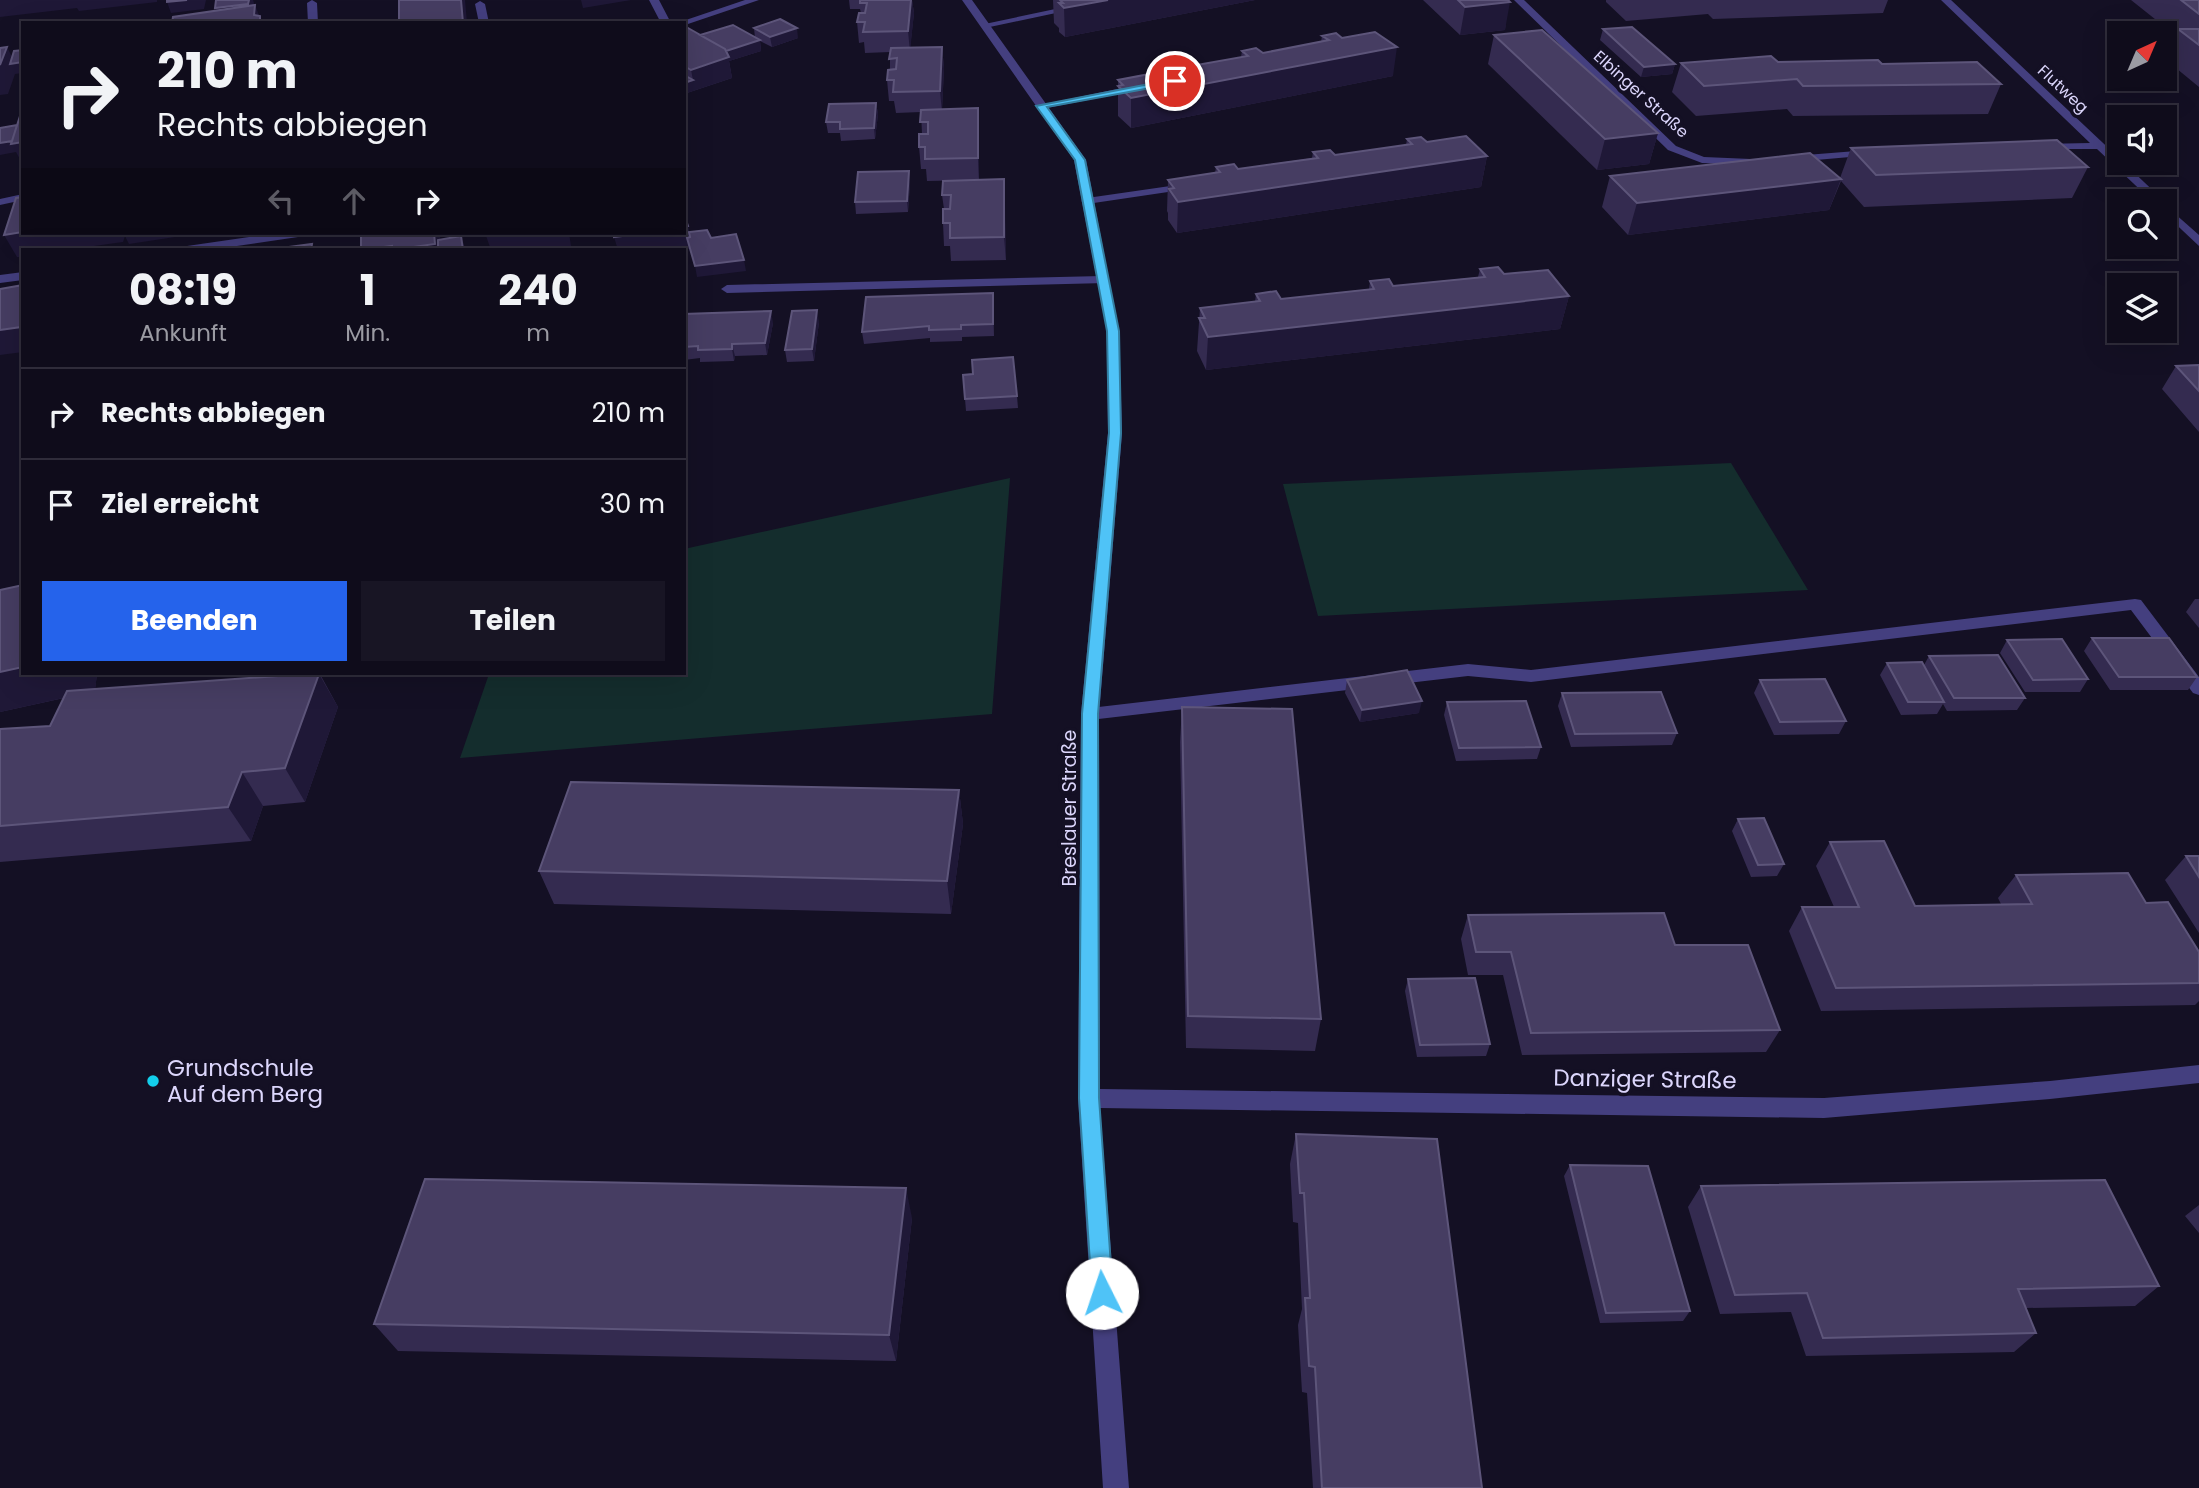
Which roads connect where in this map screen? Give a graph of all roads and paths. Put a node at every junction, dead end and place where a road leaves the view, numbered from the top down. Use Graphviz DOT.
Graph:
graph roads {
  1 [pos="654,0"];
  2 [pos="754,0"];
  3 [pos="967,0"];
  4 [pos="1112,0"];
  5 [pos="1519,0"];
  6 [pos="1946,0"];
  7 [pos="313,3"];
  8 [pos="480,4"];
  9 [pos="313,21"];
  10 [pos="484,21"];
  11 [pos="665,21"];
  12 [pos="686,22"];
  13 [pos="985,25"];
  14 [pos="1148,86"];
  15 [pos="1041,106"];
  16 [pos="2100,146"];
  17 [pos="2031,148"];
  18 [pos="1881,152"];
  19 [pos="1775,160"];
  20 [pos="1762,161"];
  21 [pos="1198,186"];
  22 [pos="2145,189"];
  23 [pos="21,197"];
  24 [pos="1087,201"];
  25 [pos="0,202"];
  26 [pos="2177,220"];
  27 [pos="285,235"];
  28 [pos="2199,242"];
  29 [pos="200,248"];
  30 [pos="21,276"];
  31 [pos="0,279"];
  32 [pos="1102,280"];
  33 [pos="727,289"];
  34 [pos="2199,689"];
  35 [pos="1090,714"];
  36 [pos="2199,1074"];
  37 [pos="1089,1098"];
  38 [pos="1116,1488"];
  1 -- 11 [label="street"];
  2 -- 12 [label="street"];
  3 -- 13 [label="street, Breslauer Straße"];
  4 -- 13 [label="street"];
  5 -- 20 [label="street, Elbinger Straße"];
  6 -- 16 [label="street, Flutweg"];
  7 -- 9 [label="street"];
  8 -- 10 [label="street"];
  13 -- 15 [label="street, Breslauer Straße"];
  14 -- 15 [label="street"];
  15 -- 24 [label="street, Breslauer Straße"];
  16 -- 17 [label="street"];
  16 -- 22 [label="street, Flutweg"];
  18 -- 19 [label="street"];
  21 -- 24 [label="street"];
  23 -- 25 [label="street"];
  24 -- 32 [label="street, Breslauer Straße"];
  26 -- 28 [label="street"];
  27 -- 29 [label="street"];
  30 -- 31 [label="street"];
  32 -- 33 [label="street"];
  32 -- 35 [label="street, Breslauer Straße"];
  34 -- 35 [label="street"];
  35 -- 37 [label="street, Breslauer Straße"];
  36 -- 37 [label="street, Danziger Straße"];
  37 -- 38 [label="street, Breslauer Straße"];
}
